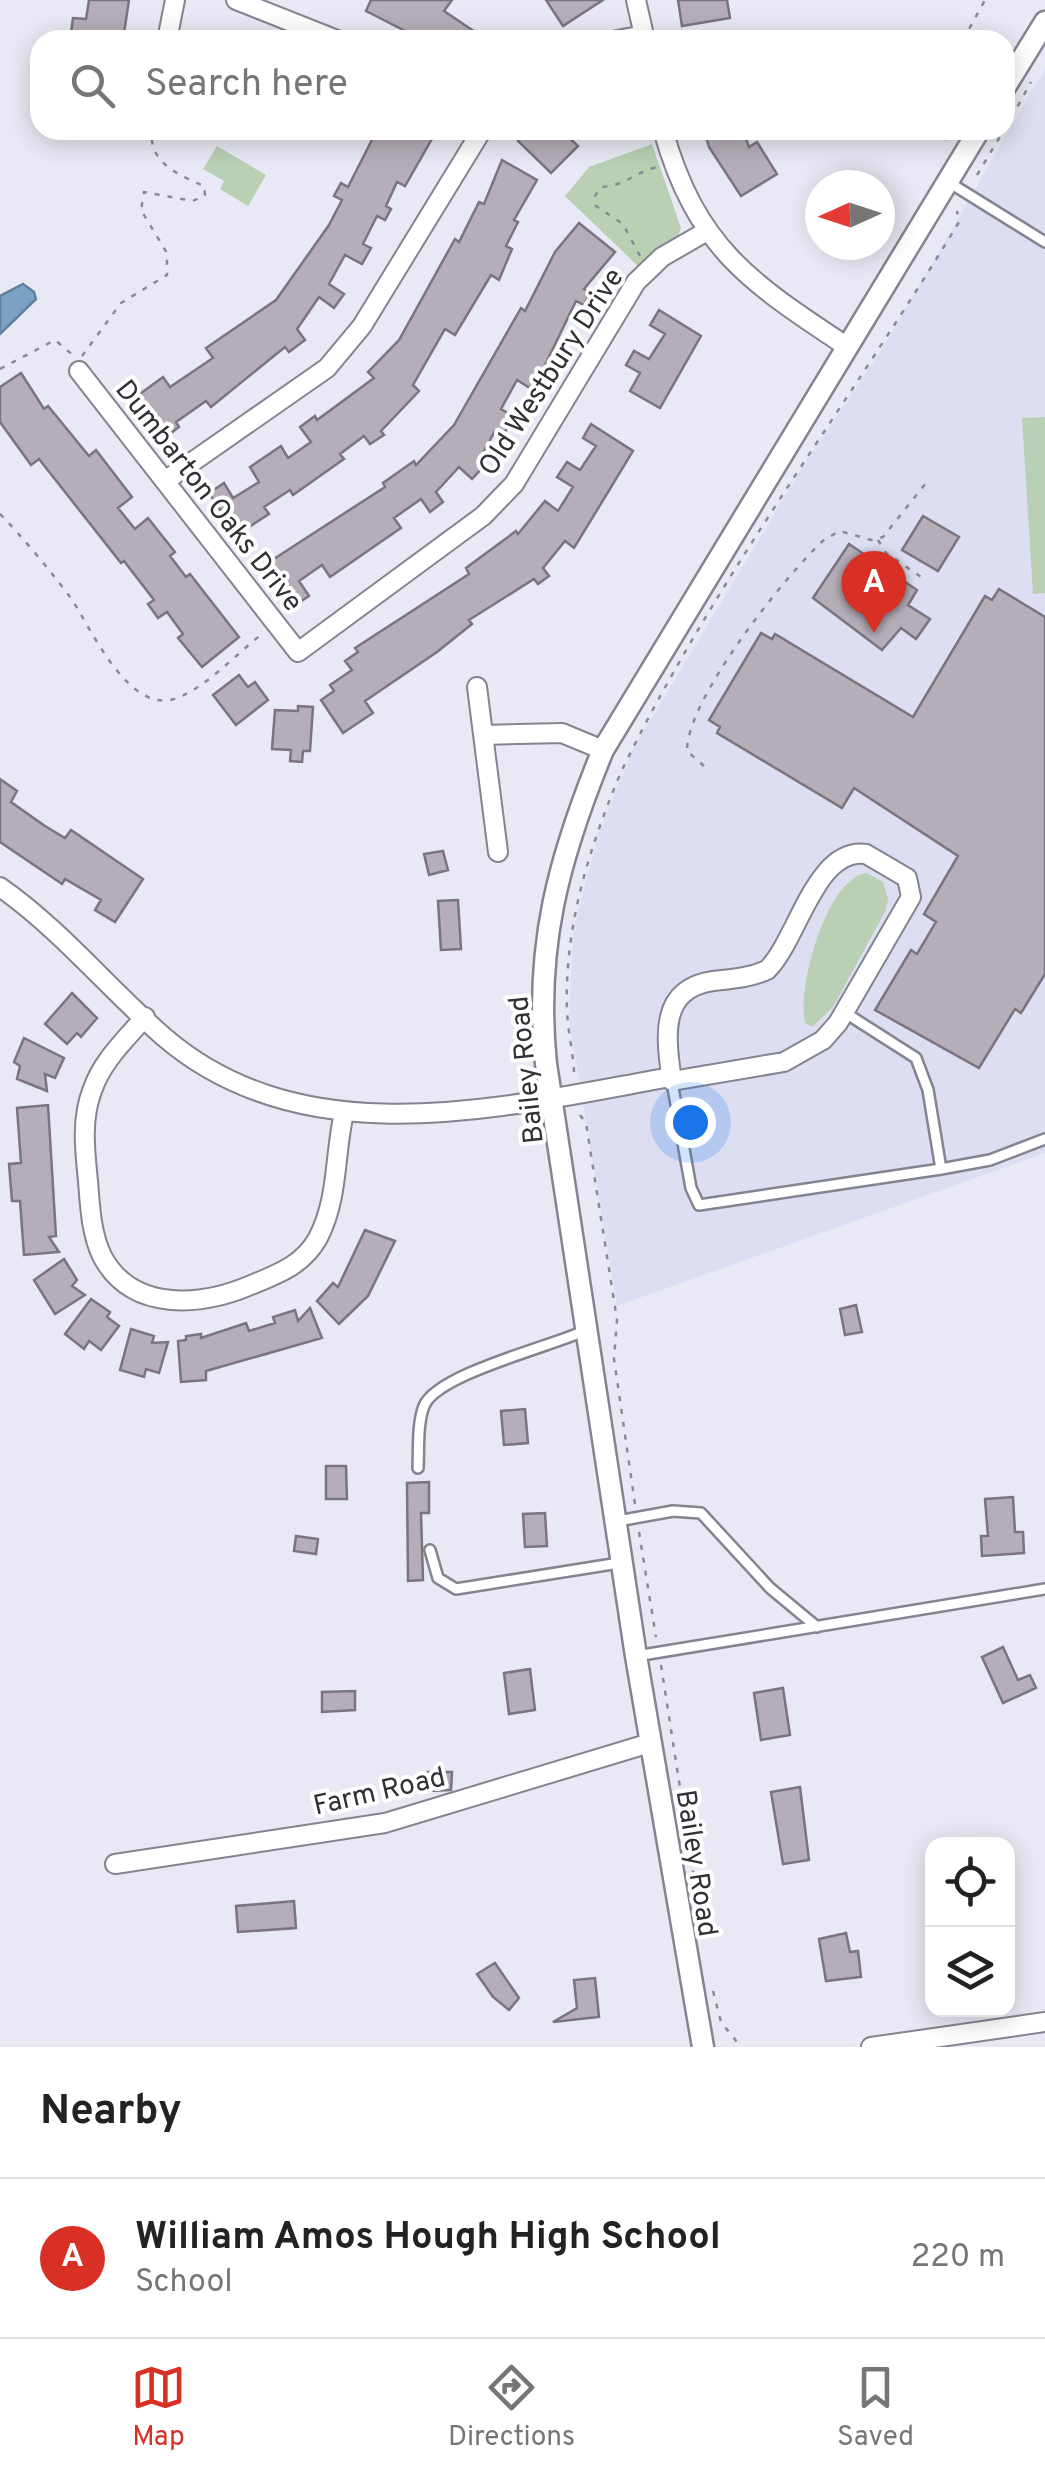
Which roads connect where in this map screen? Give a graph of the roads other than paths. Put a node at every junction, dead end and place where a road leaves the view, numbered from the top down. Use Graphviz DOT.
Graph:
graph roads {
  1 [pos="175,0"];
  2 [pos="236,0"];
  3 [pos="636,0"];
  4 [pos="1045,22"];
  5 [pos="169,30"];
  6 [pos="312,30"];
  7 [pos="642,30"];
  8 [pos="1015,71"];
  9 [pos="476,140"];
  10 [pos="666,140"];
  11 [pos="973,140"];
  12 [pos="947,182"];
  13 [pos="707,231"];
  14 [pos="1045,242"];
  15 [pos="846,346"];
  16 [pos="79,371"];
  17 [pos="165,481"];
  18 [pos="298,652"];
  19 [pos="477,687"];
  20 [pos="483,735"];
  21 [pos="603,750"];
  22 [pos="498,852"];
  23 [pos="0,887"];
  24 [pos="844,1012"];
  25 [pos="144,1017"];
  26 [pos="672,1079"];
  27 [pos="552,1096"];
  28 [pos="344,1112"];
  29 [pos="1045,1139"];
  30 [pos="942,1169"];
  31 [pos="586,1330"];
  32 [pos="418,1468"];
  33 [pos="626,1520"];
  34 [pos="430,1550"];
  35 [pos="622,1562"];
  36 [pos="1045,1589"];
  37 [pos="817,1628"];
  38 [pos="636,1656"];
  39 [pos="650,1744"];
  40 [pos="114,1864"];
  41 [pos="1045,2022"];
  42 [pos="703,2047"];
  43 [pos="871,2047"];
  1 -- 5 [label="street"];
  2 -- 6 [label="street"];
  3 -- 7 [label="street"];
  4 -- 8 [label="street"];
  9 -- 17 [label="street"];
  10 -- 13 [label="street"];
  11 -- 12 [label="street, Bailey Road"];
  12 -- 14 [label="lane"];
  12 -- 15 [label="street, Bailey Road"];
  13 -- 15 [label="street"];
  13 -- 18 [label="street, Old Westbury Drive"];
  15 -- 21 [label="street, Bailey Road"];
  16 -- 17 [label="street, Dumbarton Oaks Drive"];
  17 -- 18 [label="street, Dumbarton Oaks Drive"];
  19 -- 20 [label="street"];
  20 -- 21 [label="street"];
  20 -- 22 [label="street"];
  21 -- 27 [label="street, Bailey Road"];
  23 -- 25 [label="street"];
  24 -- 26 [label="street"];
  24 -- 26 [label="street"];
  24 -- 30 [label="lane"];
  25 -- 28 [label="street"];
  25 -- 28 [label="street"];
  26 -- 27 [label="street"];
  26 -- 30 [label="lane"];
  27 -- 28 [label="street"];
  27 -- 31 [label="street, Bailey Road"];
  29 -- 30 [label="lane"];
  31 -- 32 [label="lane"];
  31 -- 33 [label="street, Bailey Road"];
  33 -- 35 [label="street, Bailey Road"];
  33 -- 37 [label="lane"];
  34 -- 35 [label="lane"];
  35 -- 38 [label="street, Bailey Road"];
  36 -- 37 [label="lane"];
  37 -- 38 [label="lane"];
  38 -- 39 [label="street, Bailey Road"];
  39 -- 40 [label="street, Farm Road"];
  39 -- 42 [label="street, Bailey Road"];
  41 -- 43 [label="street"];
}
